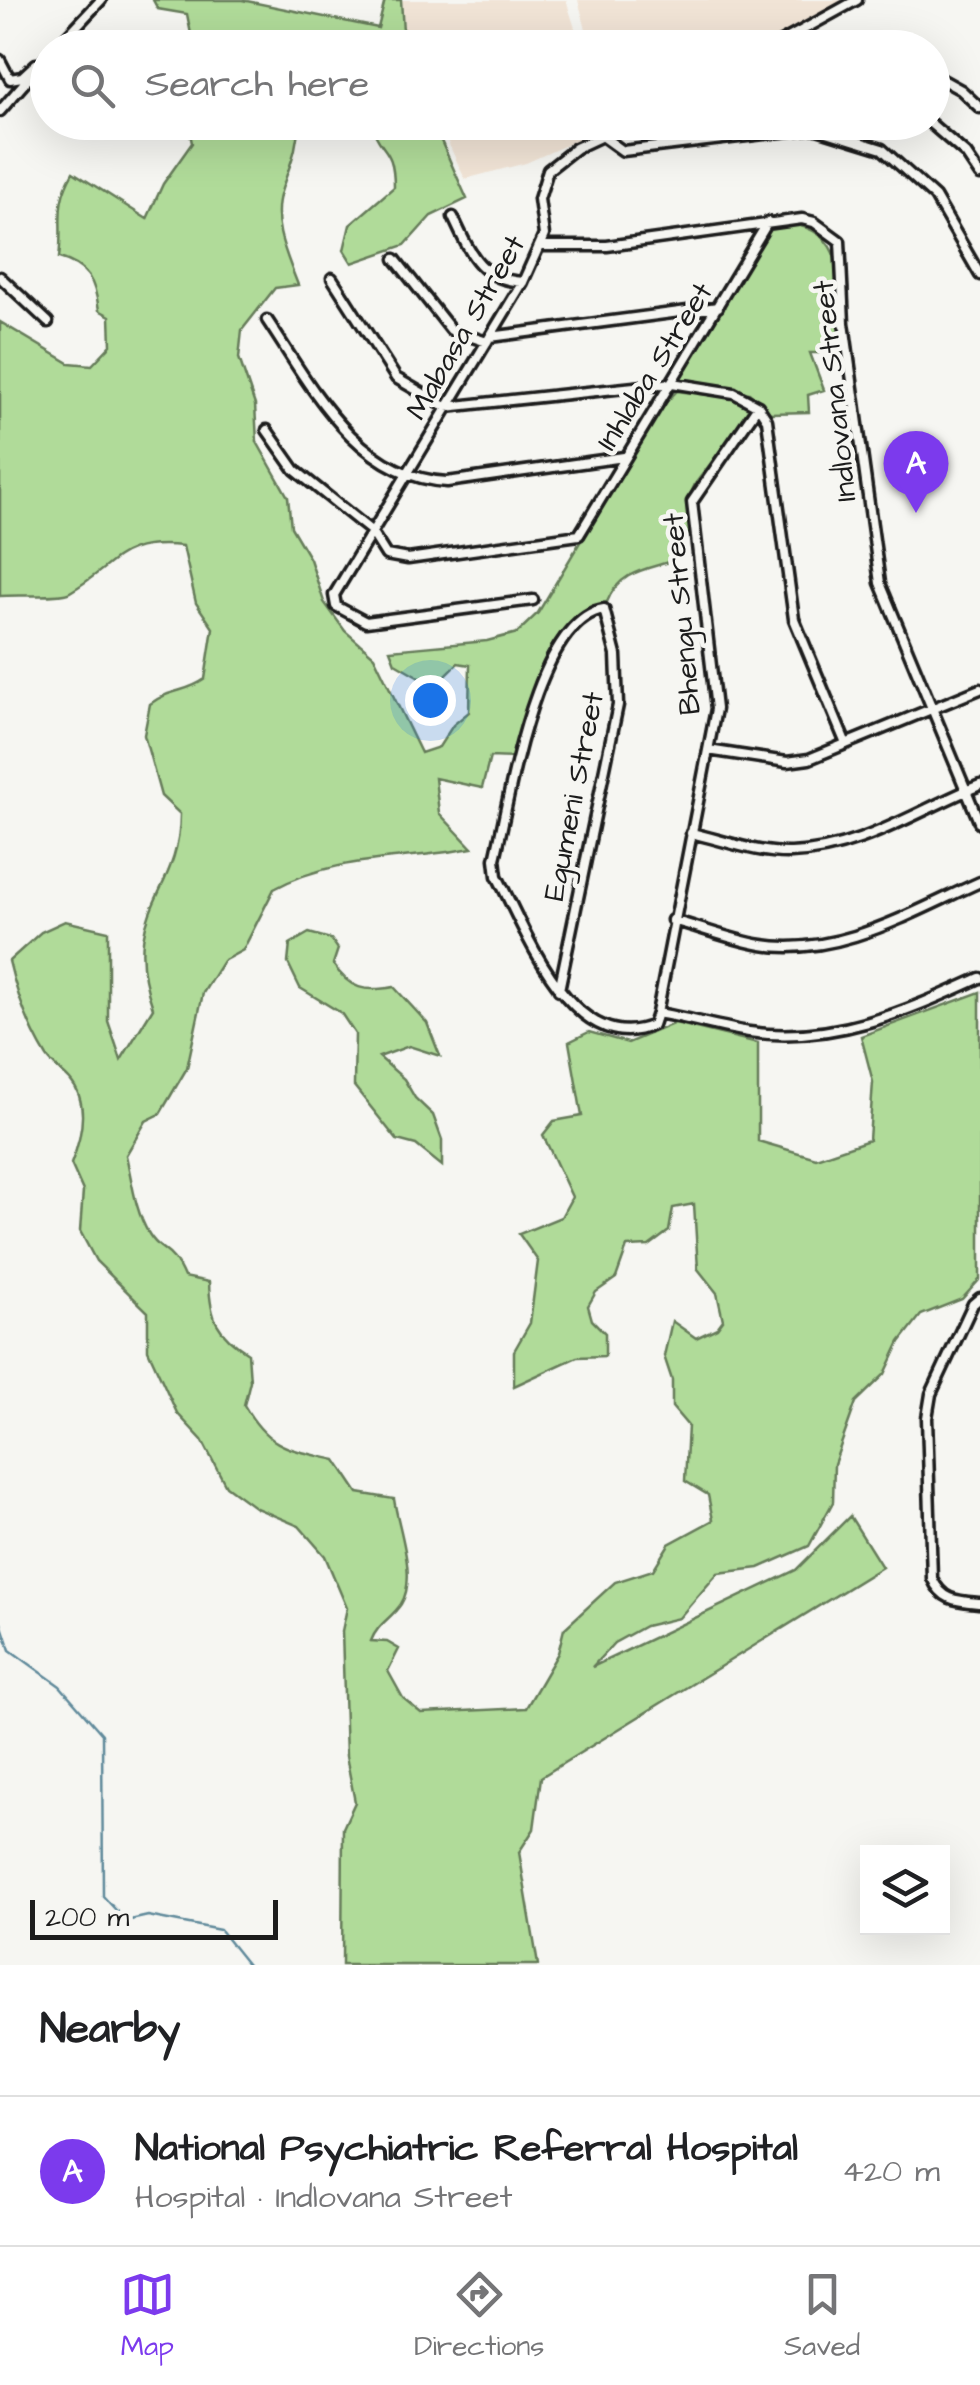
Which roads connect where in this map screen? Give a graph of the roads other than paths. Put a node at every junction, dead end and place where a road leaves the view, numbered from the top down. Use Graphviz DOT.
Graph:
graph roads {
  1 [pos="101,0"];
  2 [pos="857,0"];
  3 [pos="73,30"];
  4 [pos="803,30"];
  5 [pos="0,60"];
  6 [pos="30,69"];
  7 [pos="30,77"];
  8 [pos="950,84"];
  9 [pos="980,108"];
  10 [pos="0,111"];
  11 [pos="598,140"];
  12 [pos="607,140"];
  13 [pos="714,140"];
  14 [pos="853,140"];
  15 [pos="950,140"];
  16 [pos="980,175"];
  17 [pos="453,217"];
  18 [pos="768,222"];
  19 [pos="540,246"];
  20 [pos="395,259"];
  21 [pos="980,275"];
  22 [pos="0,277"];
  23 [pos="332,278"];
  24 [pos="523,282"];
  25 [pos="718,307"];
  26 [pos="267,320"];
  27 [pos="48,322"];
  28 [pos="488,340"];
  29 [pos="672,384"];
  30 [pos="758,406"];
  31 [pos="446,408"];
  32 [pos="267,430"];
  33 [pos="624,456"];
  34 [pos="406,473"];
  35 [pos="371,531"];
  36 [pos="533,600"];
  37 [pos="980,689"];
  38 [pos="932,710"];
  39 [pos="846,744"];
  40 [pos="708,750"];
  41 [pos="980,784"];
  42 [pos="967,790"];
  43 [pos="980,824"];
  44 [pos="692,833"];
  45 [pos="980,882"];
  46 [pos="672,920"];
  47 [pos="980,978"];
  48 [pos="559,990"];
  49 [pos="657,1013"];
  50 [pos="980,1298"];
  51 [pos="980,1603"];
  1 -- 3 [label="street"];
  2 -- 4 [label="street"];
  5 -- 6 [label="street"];
  7 -- 10 [label="street"];
  8 -- 9 [label="street"];
  11 -- 19 [label="street, Mabasa Street"];
  12 -- 13 [label="street"];
  14 -- 21 [label="street"];
  15 -- 16 [label="street"];
  17 -- 24 [label="street"];
  18 -- 19 [label="street, Indlovana Street"];
  18 -- 25 [label="street, Inhlaba Street"];
  18 -- 38 [label="street, Indlovana Street"];
  19 -- 24 [label="street, Mabasa Street"];
  20 -- 28 [label="street"];
  22 -- 27 [label="street"];
  23 -- 31 [label="street"];
  24 -- 28 [label="street, Mabasa Street"];
  25 -- 28 [label="street"];
  25 -- 29 [label="street, Inhlaba Street"];
  26 -- 34 [label="street"];
  28 -- 31 [label="street, Mabasa Street"];
  29 -- 30 [label="street"];
  29 -- 31 [label="street"];
  29 -- 33 [label="street, Inhlaba Street"];
  30 -- 39 [label="street"];
  30 -- 40 [label="street, Bhengu Street"];
  31 -- 34 [label="street, Mabasa Street"];
  32 -- 35 [label="street"];
  33 -- 34 [label="street"];
  33 -- 35 [label="street, Inhlaba Street"];
  34 -- 35 [label="street, Mabasa Street"];
  35 -- 36 [label="street, Mabasa Street"];
  37 -- 38 [label="street"];
  38 -- 39 [label="street"];
  38 -- 42 [label="street, Indlovana Street"];
  39 -- 40 [label="street"];
  40 -- 44 [label="street, Bhengu Street"];
  41 -- 42 [label="street"];
  42 -- 43 [label="street, Indlovana Street"];
  42 -- 44 [label="street"];
  44 -- 46 [label="street, Bhengu Street"];
  45 -- 46 [label="street"];
  46 -- 49 [label="street, Bhengu Street"];
  47 -- 49 [label="street"];
  48 -- 48 [label="street, Egumeni Street"];
  48 -- 49 [label="street"];
  50 -- 51 [label="street"];
}
